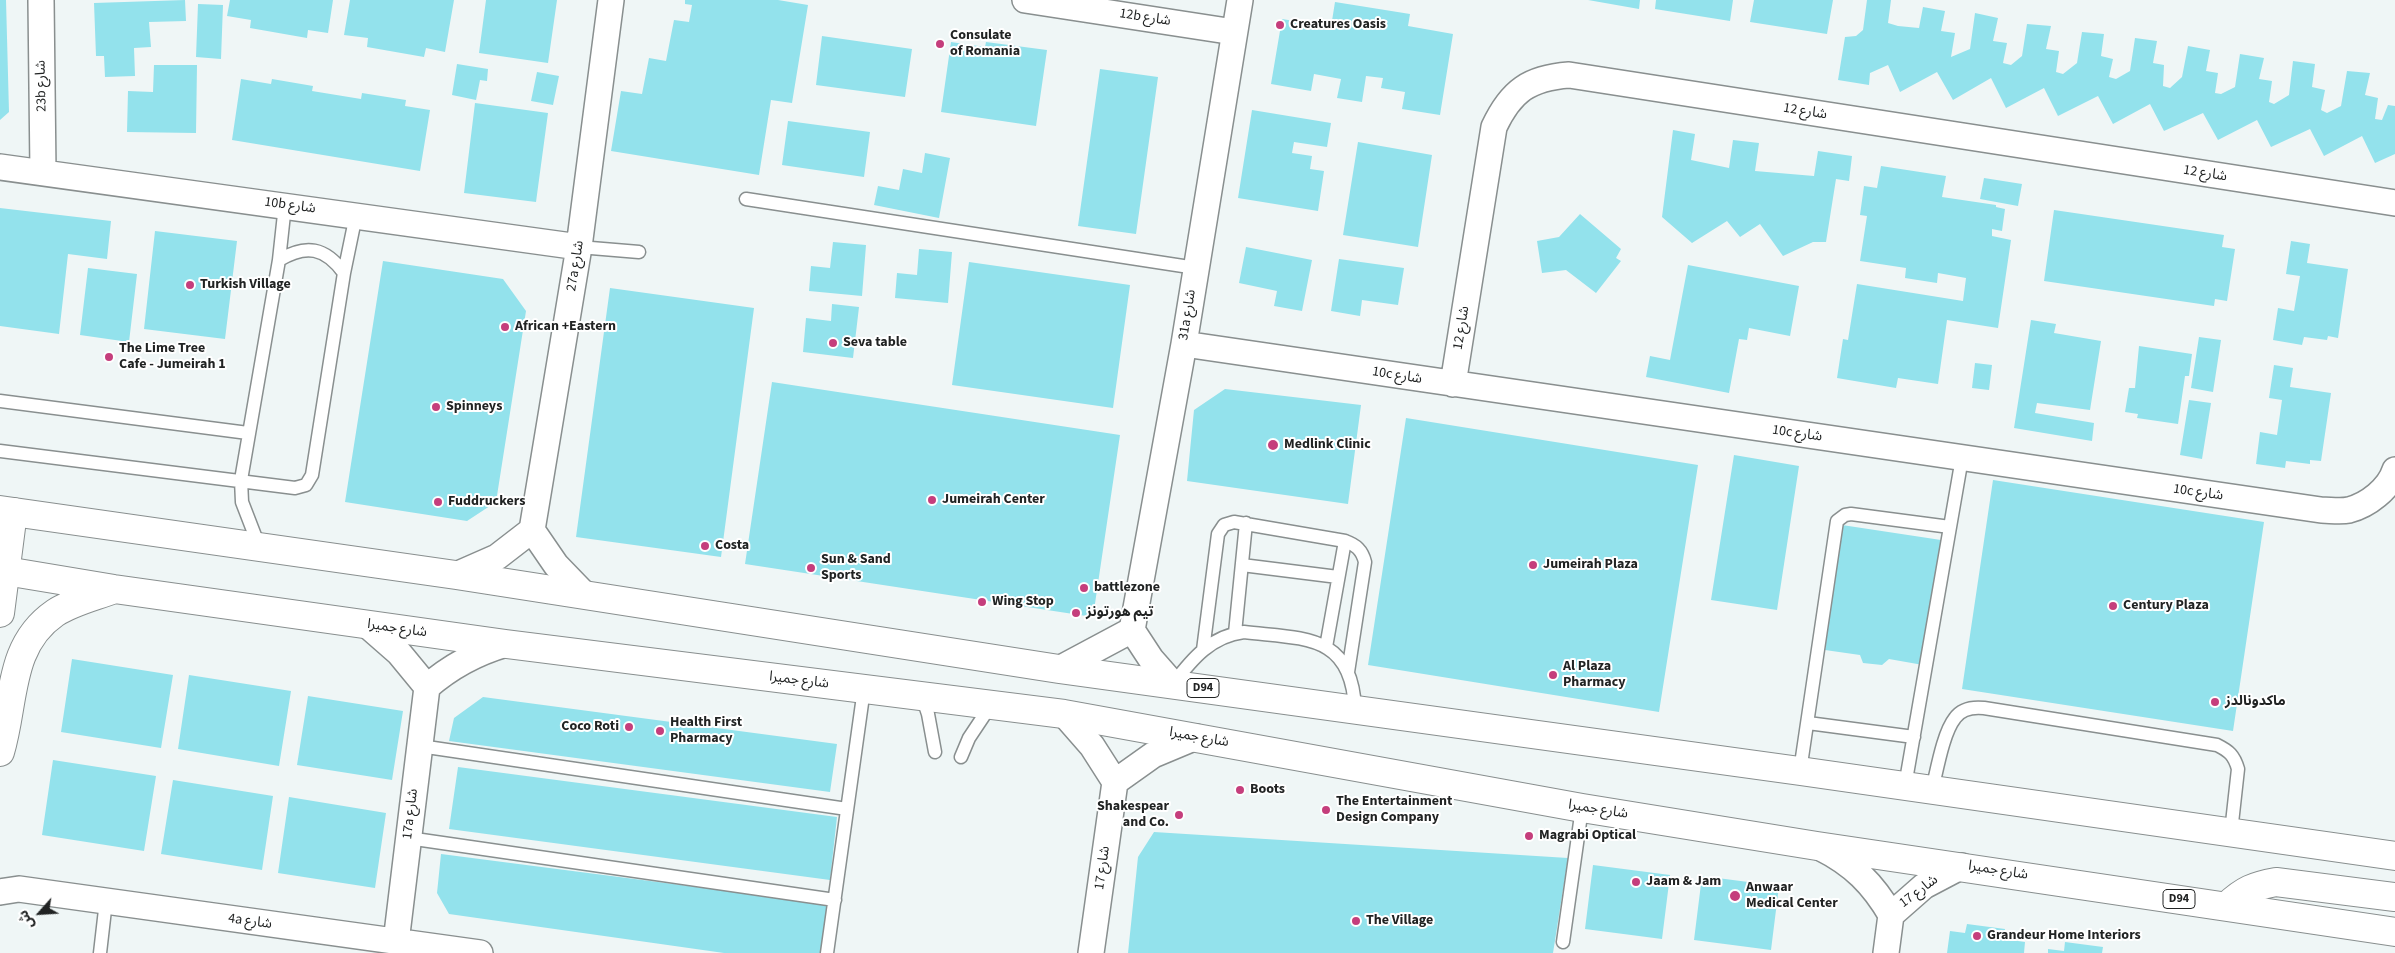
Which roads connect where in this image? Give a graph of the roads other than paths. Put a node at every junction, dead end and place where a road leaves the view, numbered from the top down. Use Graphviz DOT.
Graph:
graph roads {
  1 [pos="40,0"];
  2 [pos="611,0"];
  3 [pos="1025,0"];
  4 [pos="1240,0"];
  5 [pos="1234,32"];
  6 [pos="0,167"];
  7 [pos="43,172"];
  8 [pos="746,200"];
  9 [pos="2395,204"];
  10 [pos="285,206"];
  11 [pos="356,215"];
  12 [pos="579,247"];
  13 [pos="639,252"];
  14 [pos="279,260"];
  15 [pos="1196,268"];
  16 [pos="344,273"];
  17 [pos="1184,344"];
  18 [pos="1453,384"];
  19 [pos="0,401"];
  20 [pos="248,433"];
  21 [pos="0,450"];
  22 [pos="1962,458"];
  23 [pos="2395,470"];
  24 [pos="241,480"];
  25 [pos="6,511"];
  26 [pos="1246,523"];
  27 [pos="1950,527"];
  28 [pos="532,530"];
  29 [pos="1345,541"];
  30 [pos="259,546"];
  31 [pos="1242,565"];
  32 [pos="3,570"];
  33 [pos="456,575"];
  34 [pos="1338,577"];
  35 [pos="114,589"];
  36 [pos="585,595"];
  37 [pos="0,613"];
  38 [pos="367,625"];
  39 [pos="1132,630"];
  40 [pos="1235,633"];
  41 [pos="506,644"];
  42 [pos="1326,646"];
  43 [pos="1202,650"];
  44 [pos="1059,669"];
  45 [pos="1348,672"];
  46 [pos="1173,684"];
  47 [pos="427,686"];
  48 [pos="864,689"];
  49 [pos="922,696"];
  50 [pos="991,705"];
  51 [pos="1355,710"];
  52 [pos="1064,714"];
  53 [pos="1808,723"];
  54 [pos="1196,737"];
  55 [pos="1914,737"];
  56 [pos="420,746"];
  57 [pos="0,752"];
  58 [pos="934,752"];
  59 [pos="961,757"];
  60 [pos="1800,771"];
  61 [pos="1115,782"];
  62 [pos="1918,788"];
  63 [pos="1582,808"];
  64 [pos="848,809"];
  65 [pos="2232,832"];
  66 [pos="408,838"];
  67 [pos="1817,846"];
  68 [pos="2395,856"];
  69 [pos="1962,866"];
  70 [pos="6,886"];
  71 [pos="2395,897"];
  72 [pos="835,900"];
  73 [pos="106,901"];
  74 [pos="2226,906"];
  75 [pos="1891,915"];
  76 [pos="2395,932"];
  77 [pos="396,942"];
  78 [pos="1564,942"];
  79 [pos="100,953"];
  80 [pos="480,953"];
  81 [pos="827,953"];
  82 [pos="1091,953"];
  83 [pos="1886,953"];
  1 -- 7 [label="street, 23b شارع"];
  2 -- 12 [label="street, 27a شارع"];
  3 -- 5 [label="street, 12b شارع"];
  4 -- 5 [label="street, 31a شارع"];
  5 -- 15 [label="street, 31a شارع"];
  6 -- 7 [label="street, 10b شارع"];
  7 -- 10 [label="street, 10b شارع"];
  8 -- 15 [label="lane"];
  9 -- 18 [label="street, شارع 12"];
  10 -- 11 [label="street, 10b شارع"];
  10 -- 14 [label="lane"];
  11 -- 12 [label="street, 10b شارع"];
  11 -- 16 [label="lane"];
  12 -- 13 [label="lane"];
  12 -- 28 [label="street, 27a شارع"];
  14 -- 16 [label="lane"];
  14 -- 20 [label="lane"];
  15 -- 17 [label="street, 31a شارع"];
  16 -- 24 [label="lane"];
  17 -- 18 [label="street, 10c شارع"];
  17 -- 39 [label="street, 31a شارع"];
  18 -- 22 [label="street, 10c شارع"];
  19 -- 20 [label="lane"];
  20 -- 24 [label="lane"];
  21 -- 24 [label="lane"];
  22 -- 23 [label="street, 10c شارع"];
  22 -- 27 [label="lane"];
  24 -- 30 [label="lane"];
  25 -- 30 [label="main road, D94"];
  25 -- 32 [label="main road"];
  26 -- 29 [label="lane"];
  26 -- 31 [label="lane"];
  26 -- 43 [label="lane"];
  27 -- 53 [label="lane"];
  27 -- 55 [label="lane"];
  28 -- 33 [label="street"];
  28 -- 36 [label="street"];
  29 -- 34 [label="lane"];
  29 -- 45 [label="lane"];
  30 -- 33 [label="main road, D94"];
  31 -- 34 [label="lane"];
  31 -- 40 [label="lane"];
  32 -- 35 [label="main road, شارع جميرا / D94"];
  32 -- 37 [label="main road"];
  33 -- 36 [label="main road, D94"];
  34 -- 42 [label="lane"];
  35 -- 38 [label="main road, شارع جميرا / D94"];
  35 -- 57 [label="main road"];
  36 -- 44 [label="main road, D94"];
  38 -- 41 [label="main road, شارع جميرا / D94"];
  38 -- 47 [label="street"];
  39 -- 44 [label="street"];
  39 -- 46 [label="street"];
  40 -- 42 [label="lane"];
  40 -- 43 [label="lane"];
  41 -- 47 [label="street"];
  41 -- 48 [label="main road, شارع جميرا / D94"];
  42 -- 45 [label="lane"];
  43 -- 46 [label="lane"];
  44 -- 46 [label="main road, D94"];
  45 -- 51 [label="lane"];
  46 -- 51 [label="main road, D94"];
  47 -- 56 [label="street, 17a شارع"];
  48 -- 49 [label="main road, شارع جميرا / D94"];
  48 -- 64 [label="lane"];
  49 -- 50 [label="main road, شارع جميرا / D94"];
  49 -- 58 [label="lane"];
  50 -- 52 [label="main road, شارع جميرا / D94"];
  50 -- 59 [label="lane"];
  51 -- 60 [label="main road, D94"];
  52 -- 54 [label="main road, شارع جميرا / D94"];
  52 -- 61 [label="street"];
  53 -- 55 [label="lane"];
  53 -- 60 [label="lane"];
  54 -- 61 [label="street"];
  54 -- 63 [label="main road, شارع جميرا / D94"];
  55 -- 62 [label="lane"];
  56 -- 64 [label="lane"];
  56 -- 66 [label="street, 17a شارع"];
  60 -- 62 [label="main road, D94"];
  61 -- 82 [label="street, شارع 17"];
  62 -- 65 [label="main road, D94"];
  62 -- 65 [label="lane"];
  63 -- 67 [label="main road, شارع جميرا / D94"];
  63 -- 78 [label="lane"];
  64 -- 72 [label="lane"];
  65 -- 68 [label="main road, D94"];
  66 -- 72 [label="lane"];
  66 -- 77 [label="street, 17a شارع"];
  67 -- 69 [label="main road, شارع جميرا / D94"];
  67 -- 75 [label="street, شارع 17"];
  69 -- 74 [label="main road, شارع جميرا / D94"];
  69 -- 75 [label="street, شارع 17"];
  70 -- 73 [label="street, 4a شارع"];
  71 -- 74 [label="main road"];
  72 -- 81 [label="lane"];
  73 -- 77 [label="street, 4a شارع"];
  73 -- 79 [label="lane"];
  74 -- 76 [label="main road, شارع جميرا / D94"];
  75 -- 83 [label="street"];
  77 -- 80 [label="street, 4a شارع"];
}
